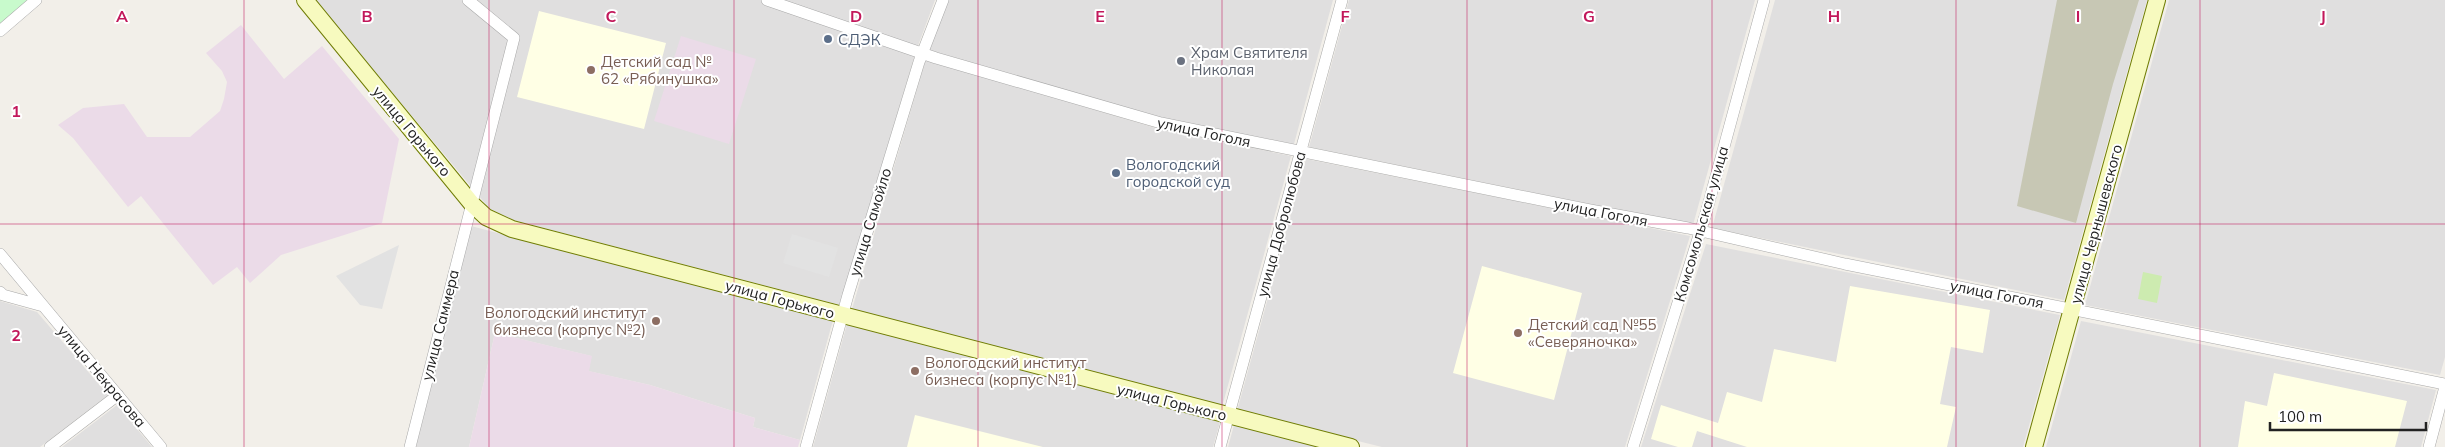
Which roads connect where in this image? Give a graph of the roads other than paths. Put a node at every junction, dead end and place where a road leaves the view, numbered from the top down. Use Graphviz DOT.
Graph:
graph roads {
  1 [pos="36,0"];
  2 [pos="305,0"];
  3 [pos="468,0"];
  4 [pos="767,0"];
  5 [pos="943,0"];
  6 [pos="1342,0"];
  7 [pos="1764,0"];
  8 [pos="2157,0"];
  9 [pos="0,31"];
  10 [pos="922,53"];
  11 [pos="1301,152"];
  12 [pos="472,204"];
  13 [pos="1700,231"];
  14 [pos="0,254"];
  15 [pos="0,292"];
  16 [pos="43,306"];
  17 [pos="2073,308"];
  18 [pos="842,316"];
  19 [pos="2445,385"];
  20 [pos="118,395"];
  21 [pos="1228,416"];
  22 [pos="50,447"];
  23 [pos="161,447"];
  24 [pos="410,447"];
  25 [pos="806,447"];
  26 [pos="1220,447"];
  27 [pos="1351,447"];
  28 [pos="1633,447"];
  29 [pos="2034,447"];
  30 [pos="2429,447"];
  1 -- 9 [label="street"];
  2 -- 12 [label="street, улица Горького"];
  3 -- 12 [label="street, улица Саммера"];
  4 -- 10 [label="street, улица Гоголя"];
  5 -- 10 [label="street, улица Самойло"];
  6 -- 11 [label="street, улица Добролюбова"];
  7 -- 13 [label="street, Комсомольская улица"];
  8 -- 17 [label="street, улица Чернышевского"];
  10 -- 11 [label="street, улица Гоголя"];
  10 -- 18 [label="street, улица Самойло"];
  11 -- 13 [label="street, улица Гоголя"];
  11 -- 21 [label="street, улица Добролюбова"];
  12 -- 18 [label="street, улица Горького"];
  12 -- 24 [label="street, улица Саммера"];
  13 -- 17 [label="street, улица Гоголя"];
  13 -- 28 [label="street, Комсомольская улица"];
  14 -- 16 [label="street, улица Некрасова"];
  15 -- 16 [label="street"];
  16 -- 20 [label="street, улица Некрасова"];
  17 -- 19 [label="street, улица Гоголя"];
  17 -- 29 [label="street, улица Чернышевского"];
  18 -- 21 [label="street, улица Горького"];
  18 -- 25 [label="street, улица Самойло"];
  19 -- 30 [label="street"];
  20 -- 22 [label="street"];
  20 -- 23 [label="street, улица Некрасова"];
  21 -- 26 [label="street, улица Добролюбова"];
  21 -- 27 [label="street, улица Горького"];
}
